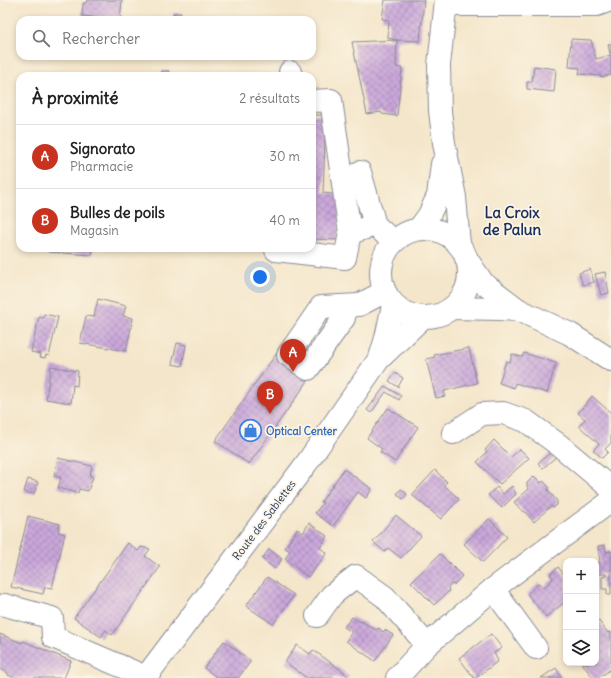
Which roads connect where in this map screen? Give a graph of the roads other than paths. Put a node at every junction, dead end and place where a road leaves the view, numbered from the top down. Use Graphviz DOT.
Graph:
graph roads {
  1 [pos="611,0"];
  2 [pos="446,1"];
  3 [pos="316,101"];
  4 [pos="444,143"];
  5 [pos="360,172"];
  6 [pos="375,225"];
  7 [pos="419,229"];
  8 [pos="350,233"];
  9 [pos="394,242"];
  10 [pos="293,252"];
  11 [pos="463,252"];
  12 [pos="389,298"];
  13 [pos="346,306"];
  14 [pos="452,308"];
  15 [pos="519,310"];
  16 [pos="422,318"];
  17 [pos="379,359"];
  18 [pos="611,360"];
  19 [pos="453,433"];
  20 [pos="610,490"];
  21 [pos="493,590"];
  22 [pos="5,605"];
  23 [pos="316,616"];
  24 [pos="427,645"];
  25 [pos="536,648"];
  26 [pos="145,678"];
  27 [pos="397,678"];
  1 -- 2 [label="main road"];
  2 -- 4 [label="main road"];
  3 -- 8 [label="main road"];
  4 -- 7 [label="main road"];
  4 -- 11 [label="main road"];
  5 -- 6 [label="main road"];
  6 -- 8 [label="main road"];
  6 -- 9 [label="main road"];
  7 -- 9 [label="main road"];
  7 -- 11 [label="main road"];
  8 -- 10 [label="main road"];
  9 -- 12 [label="main road"];
  11 -- 14 [label="main road"];
  11 -- 15 [label="main road"];
  12 -- 13 [label="main road"];
  12 -- 16 [label="main road"];
  12 -- 17 [label="main road"];
  14 -- 15 [label="main road"];
  14 -- 16 [label="main road"];
  15 -- 18 [label="main road"];
  16 -- 17 [label="main road"];
  17 -- 26 [label="main road, Route des Sablettes"];
  19 -- 20 [label="main road"];
  20 -- 21 [label="main road"];
  21 -- 24 [label="main road"];
  21 -- 25 [label="main road"];
  22 -- 26 [label="main road"];
  23 -- 24 [label="main road"];
  24 -- 27 [label="main road"];
}
